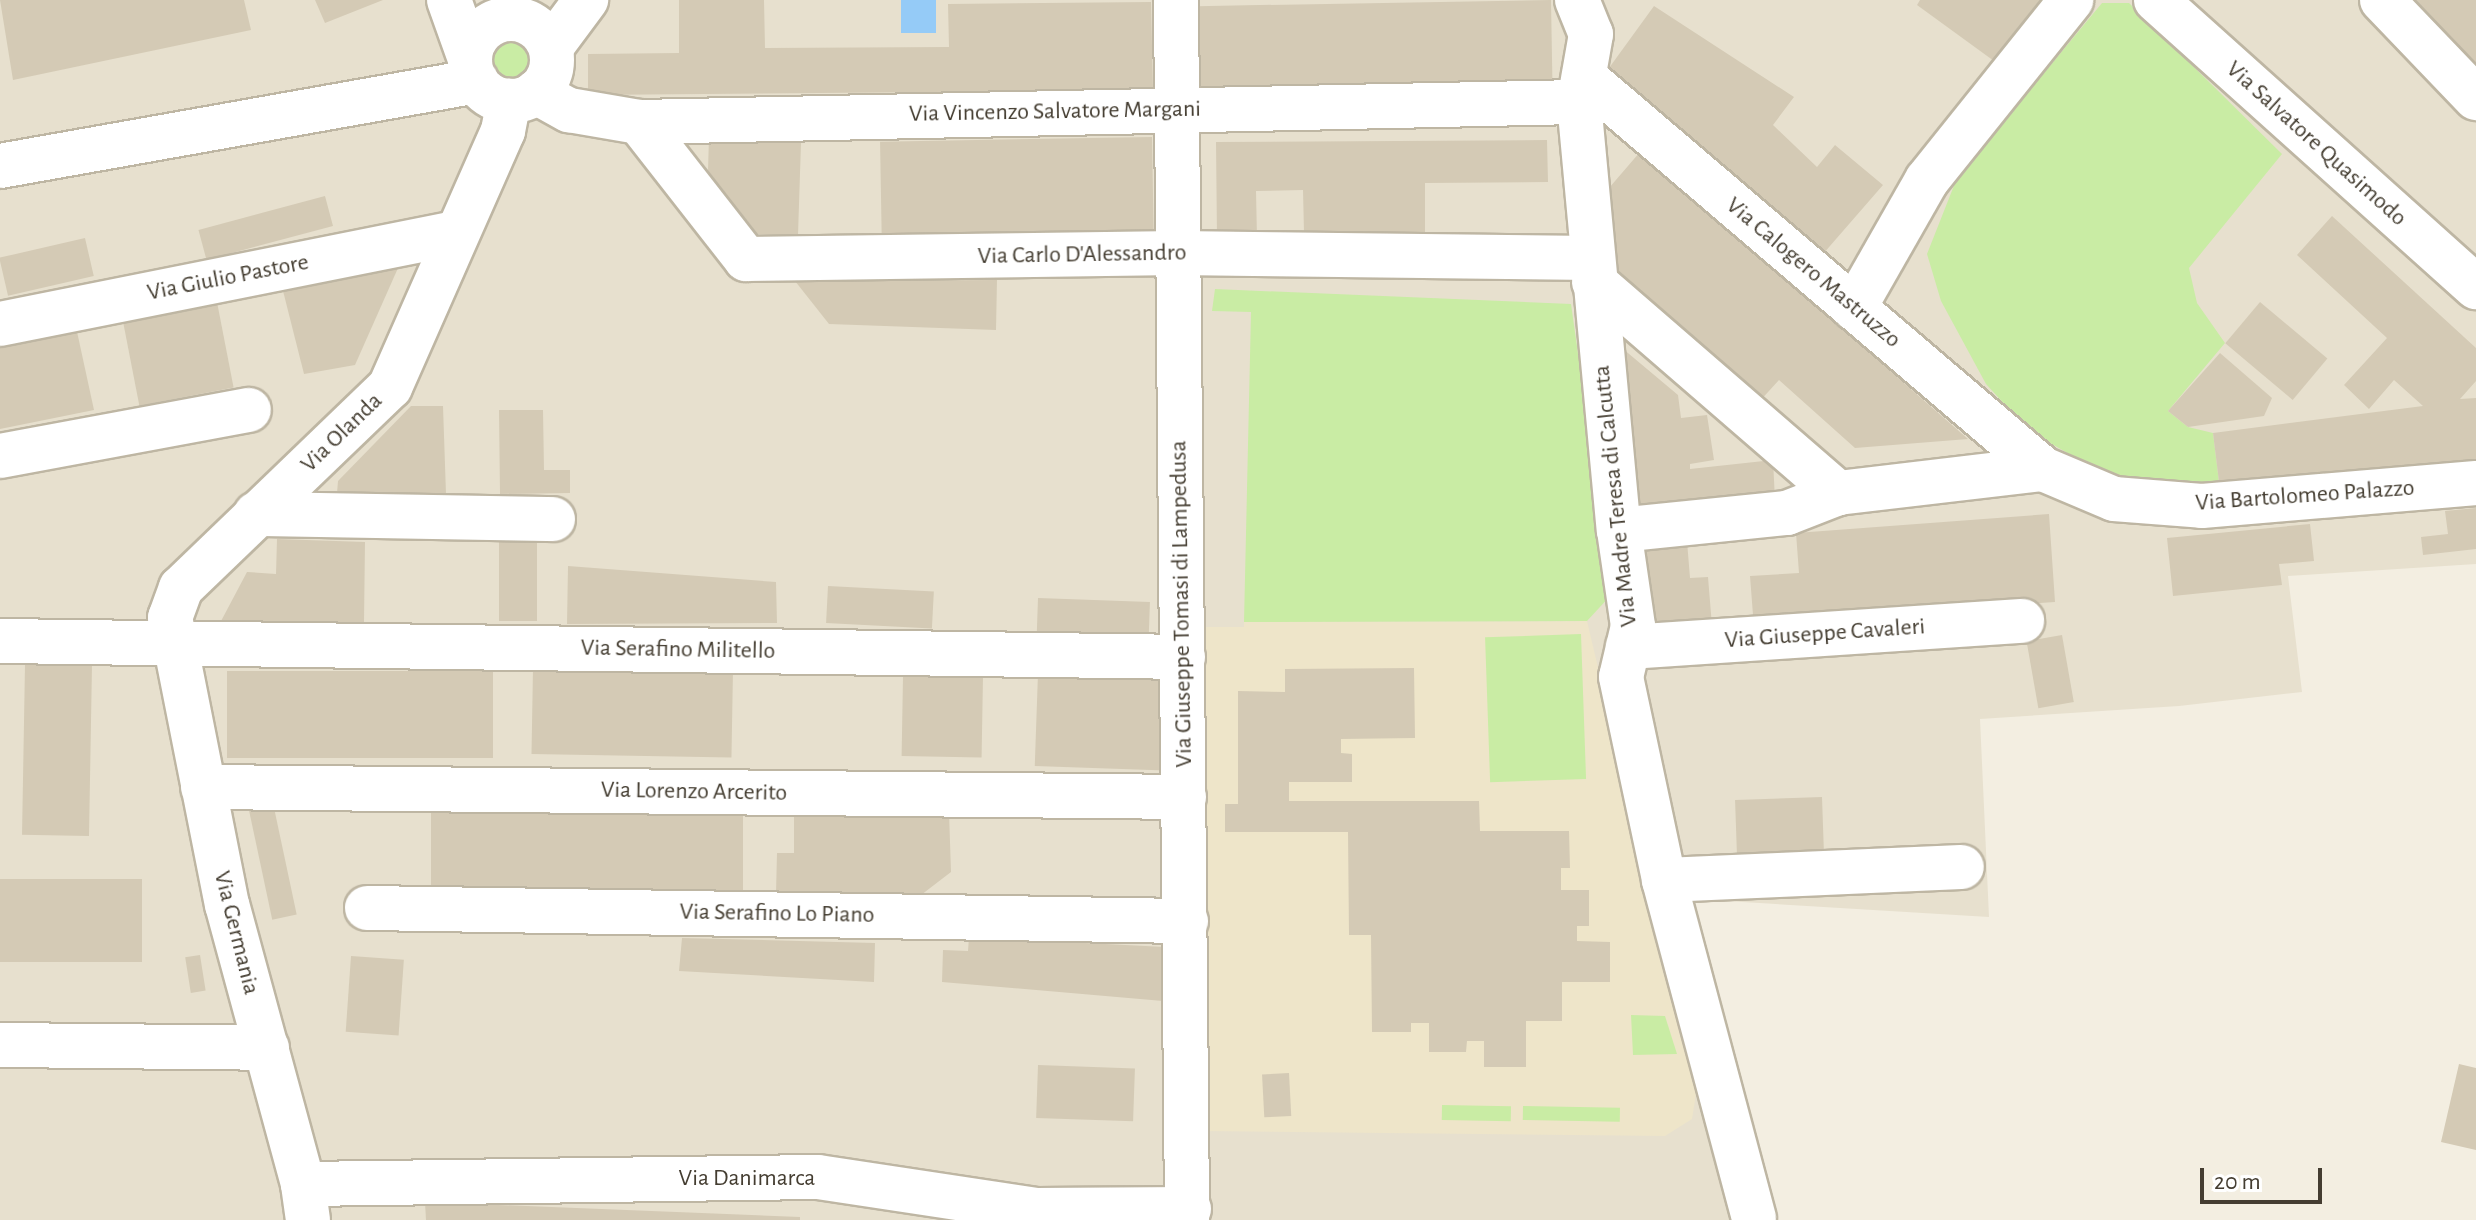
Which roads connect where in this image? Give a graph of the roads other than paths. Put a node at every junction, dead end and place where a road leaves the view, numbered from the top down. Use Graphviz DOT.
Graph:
graph roads {
  1 [pos="449,0"];
  2 [pos="586,0"];
  3 [pos="1176,0"];
  4 [pos="2071,0"];
  5 [pos="2156,0"];
  6 [pos="2382,0"];
  7 [pos="1594,11"];
  8 [pos="542,27"];
  9 [pos="498,84"];
  10 [pos="1582,90"];
  11 [pos="2476,98"];
  12 [pos="1177,109"];
  13 [pos="639,122"];
  14 [pos="0,166"];
  15 [pos="456,233"];
  16 [pos="1178,253"];
  17 [pos="1593,270"];
  18 [pos="2476,287"];
  19 [pos="1854,308"];
  20 [pos="0,324"];
  21 [pos="249,410"];
  22 [pos="0,456"];
  23 [pos="2043,469"];
  24 [pos="2476,483"];
  25 [pos="1838,493"];
  26 [pos="256,514"];
  27 [pos="553,519"];
  28 [pos="1619,530"];
  29 [pos="2022,621"];
  30 [pos="0,641"];
  31 [pos="172,643"];
  32 [pos="1628,647"];
  33 [pos="1183,657"];
  34 [pos="203,787"];
  35 [pos="1184,797"];
  36 [pos="1962,867"];
  37 [pos="1664,880"];
  38 [pos="367,908"];
  39 [pos="1186,921"];
  40 [pos="0,1045"];
  41 [pos="267,1048"];
  42 [pos="305,1202"];
  43 [pos="1188,1214"];
  44 [pos="1754,1218"];
  1 -- 9 [label="street"];
  2 -- 8 [label="street"];
  3 -- 12 [label="street, Via Giuseppe Tomasi di Lampedusa"];
  4 -- 19 [label="street"];
  5 -- 18 [label="street, Via Salvatore Quasimodo"];
  6 -- 11 [label="street"];
  7 -- 10 [label="street, Via Madre Teresa di Calcutta"];
  8 -- 9 [label="street"];
  8 -- 9 [label="street"];
  9 -- 13 [label="street, Via Vincenzo Salvatore Margani"];
  9 -- 14 [label="street"];
  9 -- 15 [label="street, Via Olanda"];
  10 -- 12 [label="street, Via Vincenzo Salvatore Margani"];
  10 -- 17 [label="street, Via Madre Teresa di Calcutta"];
  10 -- 19 [label="street, Via Calogero Mastruzzo"];
  12 -- 13 [label="street, Via Vincenzo Salvatore Margani"];
  12 -- 16 [label="street, Via Giuseppe Tomasi di Lampedusa"];
  13 -- 16 [label="street, Via Carlo D'Alessandro"];
  15 -- 20 [label="street, Via Giulio Pastore"];
  15 -- 26 [label="street, Via Olanda"];
  16 -- 17 [label="street, Via Carlo D'Alessandro"];
  16 -- 33 [label="street, Via Giuseppe Tomasi di Lampedusa"];
  17 -- 25 [label="street"];
  17 -- 28 [label="street, Via Madre Teresa di Calcutta"];
  19 -- 23 [label="street, Via Calogero Mastruzzo"];
  21 -- 22 [label="street"];
  23 -- 24 [label="street, Via Bartolomeo Palazzo"];
  23 -- 25 [label="street, Via Bartolomeo Palazzo"];
  25 -- 28 [label="street, Via Bartolomeo Palazzo"];
  26 -- 27 [label="street"];
  26 -- 31 [label="street, Via Olanda"];
  28 -- 32 [label="street, Via Madre Teresa di Calcutta"];
  29 -- 32 [label="street, Via Giuseppe Cavaleri"];
  30 -- 31 [label="street, Via Serafino Militello"];
  31 -- 33 [label="street, Via Serafino Militello"];
  31 -- 34 [label="street, Via Germania"];
  32 -- 37 [label="street, Via Madre Teresa di Calcutta"];
  33 -- 35 [label="street, Via Giuseppe Tomasi di Lampedusa"];
  34 -- 35 [label="street, Via Lorenzo Arcerito"];
  34 -- 41 [label="street, Via Germania"];
  35 -- 39 [label="street, Via Giuseppe Tomasi di Lampedusa"];
  36 -- 37 [label="street"];
  37 -- 44 [label="street, Via Madre Teresa di Calcutta"];
  38 -- 39 [label="street, Via Serafino Lo Piano"];
  39 -- 43 [label="street, Via Giuseppe Tomasi di Lampedusa"];
  40 -- 41 [label="street"];
  41 -- 42 [label="street, Via Germania"];
  42 -- 43 [label="street, Via Danimarca"];
}
